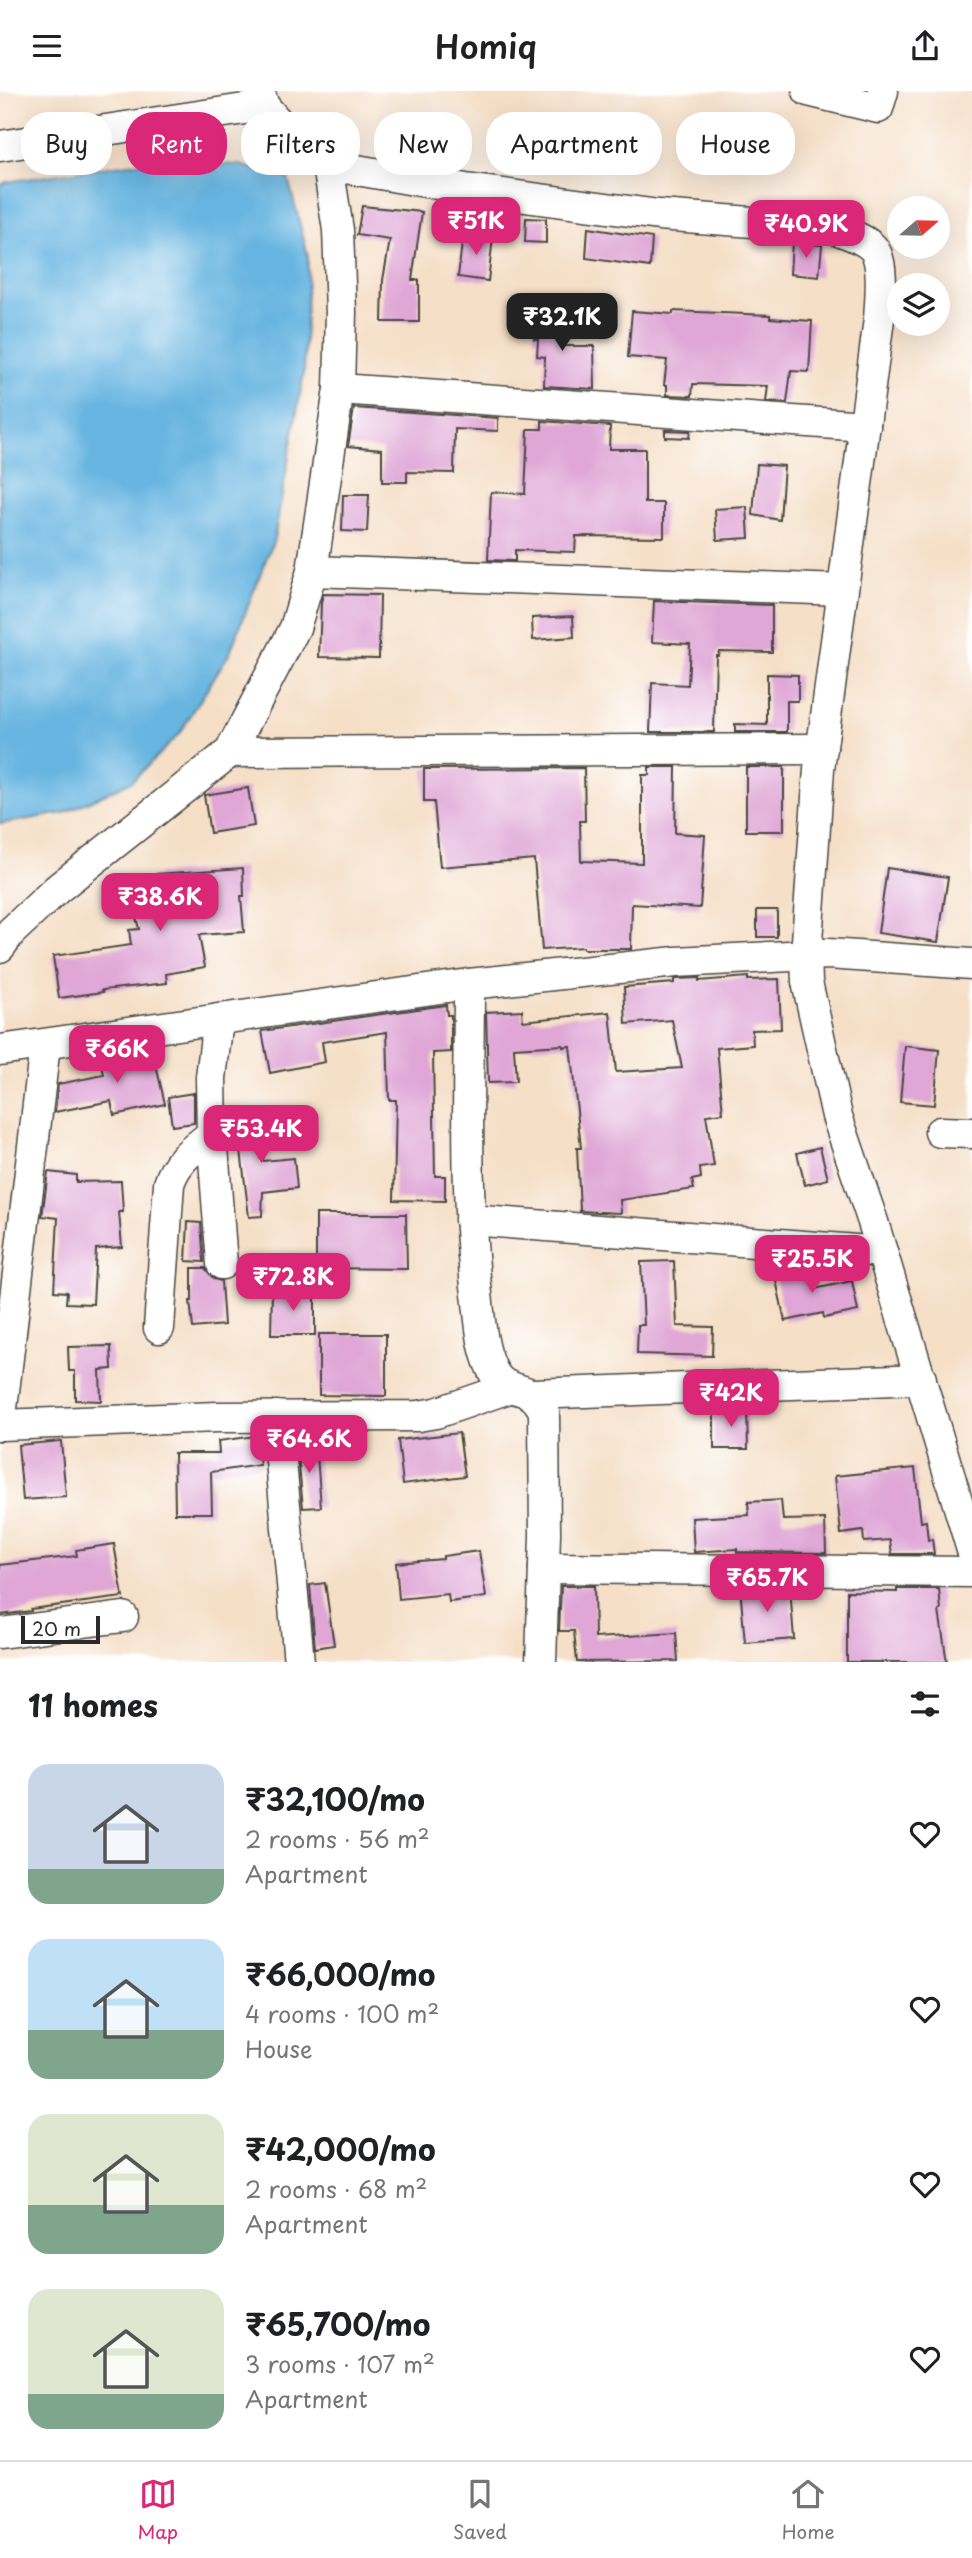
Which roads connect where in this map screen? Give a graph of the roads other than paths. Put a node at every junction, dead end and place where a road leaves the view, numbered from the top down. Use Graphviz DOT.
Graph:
graph roads {
  1 [pos="808,91"];
  2 [pos="883,91"];
  3 [pos="262,98"];
  4 [pos="0,146"];
  5 [pos="360,171"];
  6 [pos="330,175"];
  7 [pos="339,389"];
  8 [pos="864,426"];
  9 [pos="312,571"];
  10 [pos="842,590"];
  11 [pos="822,749"];
  12 [pos="230,752"];
  13 [pos="0,947"];
  14 [pos="806,956"];
  15 [pos="972,964"];
  16 [pos="469,984"];
  17 [pos="218,1019"];
  18 [pos="45,1045"];
  19 [pos="0,1050"];
  20 [pos="940,1132"];
  21 [pos="972,1133"];
  22 [pos="212,1134"];
  23 [pos="470,1220"];
  24 [pos="882,1252"];
  25 [pos="222,1264"];
  26 [pos="159,1328"];
  27 [pos="921,1379"];
  28 [pos="521,1391"];
  29 [pos="277,1416"];
  30 [pos="0,1425"];
  31 [pos="972,1550"];
  32 [pos="544,1568"];
  33 [pos="972,1571"];
  34 [pos="123,1617"];
  35 [pos="0,1633"];
  36 [pos="299,1662"];
  37 [pos="541,1662"];
  1 -- 2 [label="street"];
  3 -- 4 [label="street"];
  5 -- 8 [label="street"];
  6 -- 7 [label="street"];
  7 -- 8 [label="street"];
  7 -- 9 [label="street"];
  8 -- 10 [label="street"];
  9 -- 10 [label="street"];
  9 -- 12 [label="street"];
  10 -- 11 [label="street"];
  11 -- 12 [label="street"];
  11 -- 14 [label="street"];
  12 -- 13 [label="street"];
  14 -- 15 [label="street"];
  14 -- 16 [label="street"];
  14 -- 24 [label="street"];
  16 -- 17 [label="street"];
  16 -- 23 [label="street"];
  17 -- 18 [label="street"];
  17 -- 22 [label="street"];
  18 -- 19 [label="street"];
  18 -- 30 [label="street"];
  20 -- 21 [label="street"];
  22 -- 25 [label="street"];
  22 -- 26 [label="street"];
  23 -- 24 [label="street"];
  23 -- 28 [label="street"];
  24 -- 27 [label="street"];
  27 -- 28 [label="street"];
  27 -- 31 [label="street"];
  28 -- 29 [label="street"];
  28 -- 32 [label="street"];
  29 -- 30 [label="street"];
  29 -- 36 [label="street"];
  32 -- 33 [label="street"];
  32 -- 37 [label="street"];
  34 -- 35 [label="street"];
}
